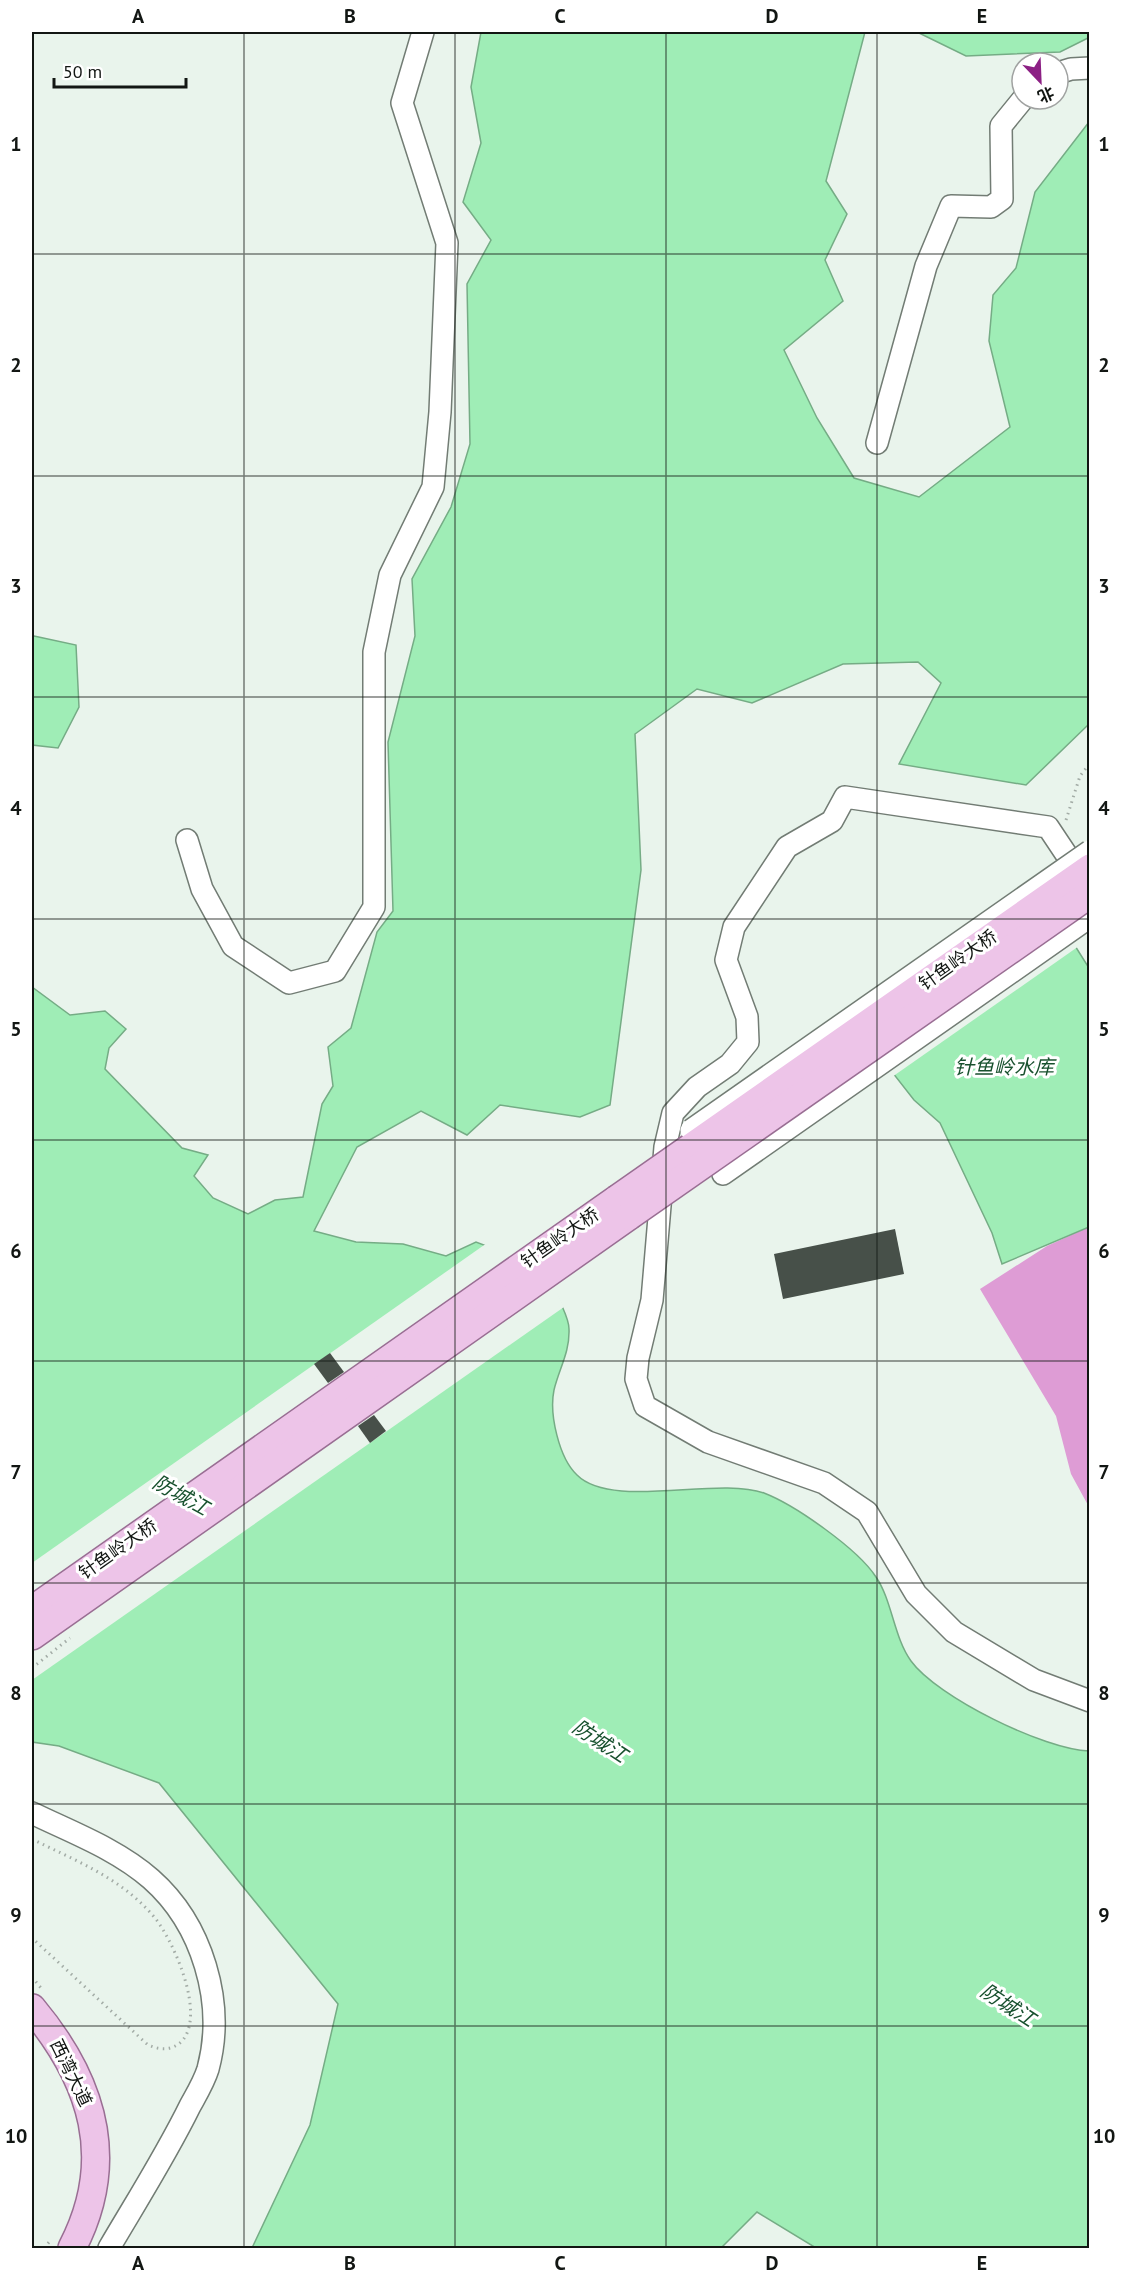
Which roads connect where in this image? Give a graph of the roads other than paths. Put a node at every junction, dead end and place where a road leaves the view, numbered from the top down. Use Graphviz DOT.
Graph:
graph roads {
  1 [pos="423,32"];
  2 [pos="1089,68"];
  3 [pos="1070,69"];
  4 [pos="1013,111"];
  5 [pos="877,443"];
  6 [pos="187,840"];
  7 [pos="1089,851"];
  8 [pos="1089,868"];
  9 [pos="1089,893"];
  10 [pos="1089,917"];
  11 [pos="690,1130"];
  12 [pos="723,1174"];
  13 [pos="32,1610"];
  14 [pos="32,1636"];
  15 [pos="1089,1701"];
  16 [pos="32,1813"];
  17 [pos="32,2008"];
  18 [pos="64,2241"];
  19 [pos="109,2248"];
  1 -- 6 [label="street"];
  2 -- 3 [label="street"];
  4 -- 5 [label="street"];
  7 -- 11 [label="street, bridge"];
  8 -- 13 [label="main road, 针鱼岭大桥, bridge"];
  9 -- 14 [label="main road, 针鱼岭大桥, bridge"];
  9 -- 15 [label="street"];
  10 -- 12 [label="street"];
  16 -- 19 [label="street"];
  17 -- 18 [label="main road, 西湾大道"];
}
